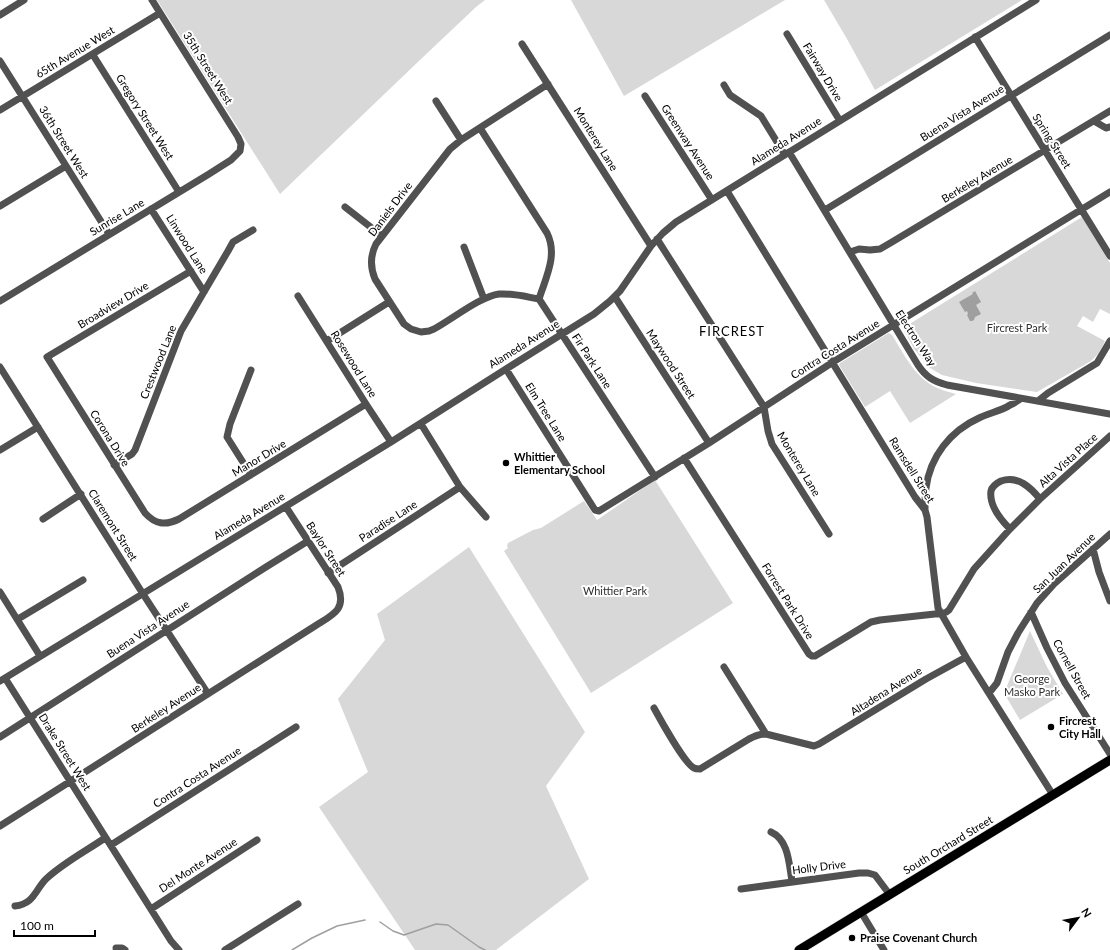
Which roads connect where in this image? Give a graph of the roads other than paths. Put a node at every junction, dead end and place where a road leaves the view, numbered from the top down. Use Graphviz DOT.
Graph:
graph roads {
  1 [pos="24,0"];
  2 [pos="152,0"];
  3 [pos="1036,0"];
  4 [pos="160,13"];
  5 [pos="0,15"];
  6 [pos="787,34"];
  7 [pos="1110,35"];
  8 [pos="975,37"];
  9 [pos="522,44"];
  10 [pos="93,55"];
  11 [pos="0,61"];
  12 [pos="548,84"];
  13 [pos="724,85"];
  14 [pos="645,96"];
  15 [pos="1012,96"];
  16 [pos="22,97"];
  17 [pos="436,101"];
  18 [pos="0,110"];
  19 [pos="1110,111"];
  20 [pos="840,121"];
  21 [pos="1094,122"];
  22 [pos="1110,127"];
  23 [pos="480,128"];
  24 [pos="461,140"];
  25 [pos="241,148"];
  26 [pos="1046,151"];
  27 [pos="787,153"];
  28 [pos="66,166"];
  29 [pos="727,191"];
  30 [pos="179,192"];
  31 [pos="1110,192"];
  32 [pos="712,200"];
  33 [pos="0,206"];
  34 [pos="345,206"];
  35 [pos="151,209"];
  36 [pos="1082,209"];
  37 [pos="825,210"];
  38 [pos="253,230"];
  39 [pos="109,234"];
  40 [pos="382,236"];
  41 [pos="657,239"];
  42 [pos="650,246"];
  43 [pos="464,247"];
  44 [pos="850,252"];
  45 [pos="1110,256"];
  46 [pos="191,271"];
  47 [pos="204,292"];
  48 [pos="298,296"];
  49 [pos="615,297"];
  50 [pos="484,298"];
  51 [pos="539,298"];
  52 [pos="0,301"];
  53 [pos="389,302"];
  54 [pos="893,325"];
  55 [pos="561,334"];
  56 [pos="327,341"];
  57 [pos="1110,341"];
  58 [pos="47,357"];
  59 [pos="833,362"];
  60 [pos="0,367"];
  61 [pos="506,369"];
  62 [pos="251,370"];
  63 [pos="1020,399"];
  64 [pos="1038,401"];
  65 [pos="366,404"];
  66 [pos="764,407"];
  67 [pos="1110,414"];
  68 [pos="421,424"];
  69 [pos="38,427"];
  70 [pos="1110,436"];
  71 [pos="391,442"];
  72 [pos="709,443"];
  73 [pos="0,450"];
  74 [pos="684,458"];
  75 [pos="114,465"];
  76 [pos="251,475"];
  77 [pos="655,477"];
  78 [pos="460,488"];
  79 [pos="81,494"];
  80 [pos="1040,499"];
  81 [pos="286,507"];
  82 [pos="594,508"];
  83 [pos="925,510"];
  84 [pos="486,517"];
  85 [pos="43,519"];
  86 [pos="161,523"];
  87 [pos="1010,529"];
  88 [pos="829,534"];
  89 [pos="1110,534"];
  90 [pos="308,541"];
  91 [pos="1093,549"];
  92 [pos="328,573"];
  93 [pos="83,580"];
  94 [pos="0,592"];
  95 [pos="143,594"];
  96 [pos="1110,601"];
  97 [pos="341,604"];
  98 [pos="1031,612"];
  99 [pos="942,614"];
  100 [pos="18,619"];
  101 [pos="167,630"];
  102 [pos="40,656"];
  103 [pos="966,657"];
  104 [pos="724,667"];
  105 [pos="2,680"];
  106 [pos="989,693"];
  107 [pos="208,694"];
  108 [pos="654,708"];
  109 [pos="30,718"];
  110 [pos="296,727"];
  111 [pos="766,734"];
  112 [pos="0,737"];
  113 [pos="1110,754"];
  114 [pos="1110,760"];
  115 [pos="70,782"];
  116 [pos="1052,795"];
  117 [pos="0,826"];
  118 [pos="771,832"];
  119 [pos="106,838"];
  120 [pos="257,840"];
  121 [pos="111,845"];
  122 [pos="792,881"];
  123 [pos="741,889"];
  124 [pos="890,895"];
  125 [pos="298,904"];
  126 [pos="15,906"];
  127 [pos="151,909"];
  128 [pos="861,912"];
  129 [pos="116,948"];
  130 [pos="125,950"];
  131 [pos="179,950"];
  132 [pos="225,950"];
  133 [pos="799,950"];
  134 [pos="884,950"];
  1 -- 5 [label="street"];
  2 -- 4 [label="street, 35th Street West"];
  3 -- 8 [label="street, Alameda Avenue"];
  4 -- 10 [label="street, 65th Avenue West"];
  4 -- 25 [label="street, 35th Street West"];
  6 -- 20 [label="street, Fairway Drive"];
  7 -- 15 [label="street, Buena Vista Avenue"];
  8 -- 15 [label="street, Spring Street"];
  8 -- 20 [label="street, Alameda Avenue"];
  9 -- 12 [label="street, Monterey Lane"];
  10 -- 16 [label="street, 65th Avenue West"];
  10 -- 30 [label="street, Gregory Street West"];
  11 -- 16 [label="street, 36th Street West"];
  12 -- 23 [label="street, Daniels Drive"];
  12 -- 42 [label="street, Monterey Lane"];
  13 -- 27 [label="street, Electron Way"];
  14 -- 32 [label="street, Greenway Avenue"];
  15 -- 26 [label="street, Spring Street"];
  15 -- 37 [label="street, Buena Vista Avenue"];
  16 -- 18 [label="street, 65th Avenue West"];
  16 -- 28 [label="street, 36th Street West"];
  17 -- 24 [label="street"];
  19 -- 21 [label="street, Berkeley Avenue"];
  20 -- 27 [label="street, Alameda Avenue"];
  21 -- 22 [label="street"];
  21 -- 26 [label="street, Berkeley Avenue"];
  23 -- 24 [label="street, Daniels Drive"];
  23 -- 51 [label="street"];
  24 -- 40 [label="street, Daniels Drive"];
  25 -- 30 [label="street, Sunrise Lane"];
  26 -- 36 [label="street, Spring Street"];
  26 -- 44 [label="street, Berkeley Avenue"];
  27 -- 29 [label="street, Alameda Avenue"];
  27 -- 37 [label="street, Electron Way"];
  28 -- 33 [label="street"];
  28 -- 39 [label="street, 36th Street West"];
  29 -- 32 [label="street, Alameda Avenue"];
  29 -- 59 [label="street, Ramsdell Street"];
  30 -- 35 [label="street, Sunrise Lane"];
  31 -- 36 [label="street, Contra Costa Avenue"];
  32 -- 41 [label="street, Alameda Avenue"];
  34 -- 40 [label="street"];
  35 -- 39 [label="street, Sunrise Lane"];
  35 -- 46 [label="street, Linwood Lane"];
  36 -- 45 [label="street, Spring Street"];
  36 -- 54 [label="street, Contra Costa Avenue"];
  37 -- 44 [label="street, Electron Way"];
  38 -- 47 [label="street, Crestwood Lane"];
  39 -- 52 [label="street, Sunrise Lane"];
  40 -- 53 [label="street, Daniels Drive"];
  41 -- 42 [label="street, Alameda Avenue"];
  41 -- 66 [label="street, Monterey Lane"];
  42 -- 49 [label="street, Alameda Avenue"];
  43 -- 50 [label="street"];
  44 -- 54 [label="street, Electron Way"];
  46 -- 47 [label="street, Linwood Lane"];
  46 -- 58 [label="street, Broadview Drive"];
  47 -- 75 [label="street, Crestwood Lane"];
  48 -- 56 [label="street, Rosewood Lane"];
  49 -- 55 [label="street, Alameda Avenue"];
  49 -- 72 [label="street, Maywood Street"];
  50 -- 51 [label="street, Daniels Drive"];
  50 -- 53 [label="street, Daniels Drive"];
  51 -- 55 [label="street, Fir Park Lane"];
  53 -- 56 [label="street"];
  54 -- 59 [label="street, Contra Costa Avenue"];
  54 -- 63 [label="street, Electron Way"];
  55 -- 61 [label="street, Alameda Avenue"];
  55 -- 77 [label="street, Fir Park Lane"];
  56 -- 65 [label="street, Rosewood Lane"];
  57 -- 64 [label="street"];
  58 -- 75 [label="street, Corona Drive"];
  59 -- 66 [label="street, Contra Costa Avenue"];
  59 -- 83 [label="street, Ramsdell Street"];
  60 -- 69 [label="street, Claremont Street"];
  61 -- 68 [label="street, Alameda Avenue"];
  61 -- 82 [label="street, Elm Tree Lane"];
  62 -- 76 [label="street"];
  63 -- 64 [label="street, Electron Way"];
  63 -- 83 [label="street"];
  64 -- 67 [label="street, Electron Way"];
  65 -- 71 [label="street, Rosewood Lane"];
  65 -- 76 [label="street, Manor Drive"];
  66 -- 72 [label="street, Contra Costa Avenue"];
  66 -- 88 [label="street, Monterey Lane"];
  68 -- 71 [label="street, Alameda Avenue"];
  68 -- 78 [label="street"];
  69 -- 73 [label="street"];
  69 -- 79 [label="street, Claremont Street"];
  70 -- 80 [label="street, Alta Vista Place"];
  71 -- 81 [label="street, Alameda Avenue"];
  72 -- 74 [label="street, Contra Costa Avenue"];
  74 -- 77 [label="street, Contra Costa Avenue"];
  74 -- 99 [label="street, Forrest Park Drive"];
  75 -- 86 [label="street, Corona Drive"];
  76 -- 86 [label="street, Manor Drive"];
  77 -- 82 [label="street, Contra Costa Avenue"];
  78 -- 84 [label="street"];
  78 -- 92 [label="street, Paradise Lane"];
  79 -- 85 [label="street"];
  79 -- 95 [label="street, Claremont Street"];
  80 -- 87 [label="street, Alta Vista Place"];
  80 -- 87 [label="street, Alta Vista Place"];
  81 -- 90 [label="street, Baylor Street"];
  81 -- 95 [label="street, Alameda Avenue"];
  83 -- 99 [label="street, Ramsdell Street"];
  87 -- 99 [label="street, Alta Vista Place"];
  89 -- 91 [label="street, San Juan Avenue"];
  90 -- 92 [label="street, Baylor Street"];
  90 -- 101 [label="street, Buena Vista Avenue"];
  91 -- 96 [label="street"];
  91 -- 98 [label="street, San Juan Avenue"];
  92 -- 97 [label="street, Baylor Street"];
  93 -- 100 [label="street"];
  94 -- 100 [label="street"];
  95 -- 101 [label="street, Claremont Street"];
  95 -- 102 [label="street, Alameda Avenue"];
  97 -- 107 [label="street, Berkeley Avenue"];
  98 -- 106 [label="street, San Juan Avenue"];
  98 -- 113 [label="street, Cornell Street"];
  99 -- 103 [label="street, Ramsdell Street"];
  100 -- 102 [label="street"];
  101 -- 107 [label="street, Claremont Street"];
  101 -- 109 [label="street, Buena Vista Avenue"];
  102 -- 105 [label="street, Alameda Avenue"];
  103 -- 106 [label="street, Ramsdell Street"];
  103 -- 111 [label="street, Altadena Avenue"];
  104 -- 111 [label="street"];
  105 -- 109 [label="street, Drake Street West"];
  106 -- 116 [label="street, Ramsdell Street"];
  107 -- 115 [label="street, Berkeley Avenue"];
  108 -- 111 [label="street"];
  109 -- 112 [label="street, Buena Vista Avenue"];
  109 -- 115 [label="street, Drake Street West"];
  110 -- 121 [label="street, Contra Costa Avenue"];
  114 -- 116 [label="main road, South Orchard Street"];
  115 -- 117 [label="street, Berkeley Avenue"];
  115 -- 119 [label="street, Drake Street West"];
  116 -- 124 [label="main road, South Orchard Street"];
  118 -- 122 [label="street"];
  119 -- 121 [label="street, Drake Street West"];
  119 -- 126 [label="street"];
  120 -- 127 [label="street, Del Monte Avenue"];
  121 -- 127 [label="street"];
  122 -- 123 [label="street, Holly Drive"];
  122 -- 124 [label="street, Holly Drive"];
  124 -- 128 [label="main road, South Orchard Street"];
  125 -- 132 [label="street"];
  127 -- 131 [label="street"];
  128 -- 133 [label="main road, South Orchard Street"];
  128 -- 134 [label="street"];
  129 -- 130 [label="street"];
}
